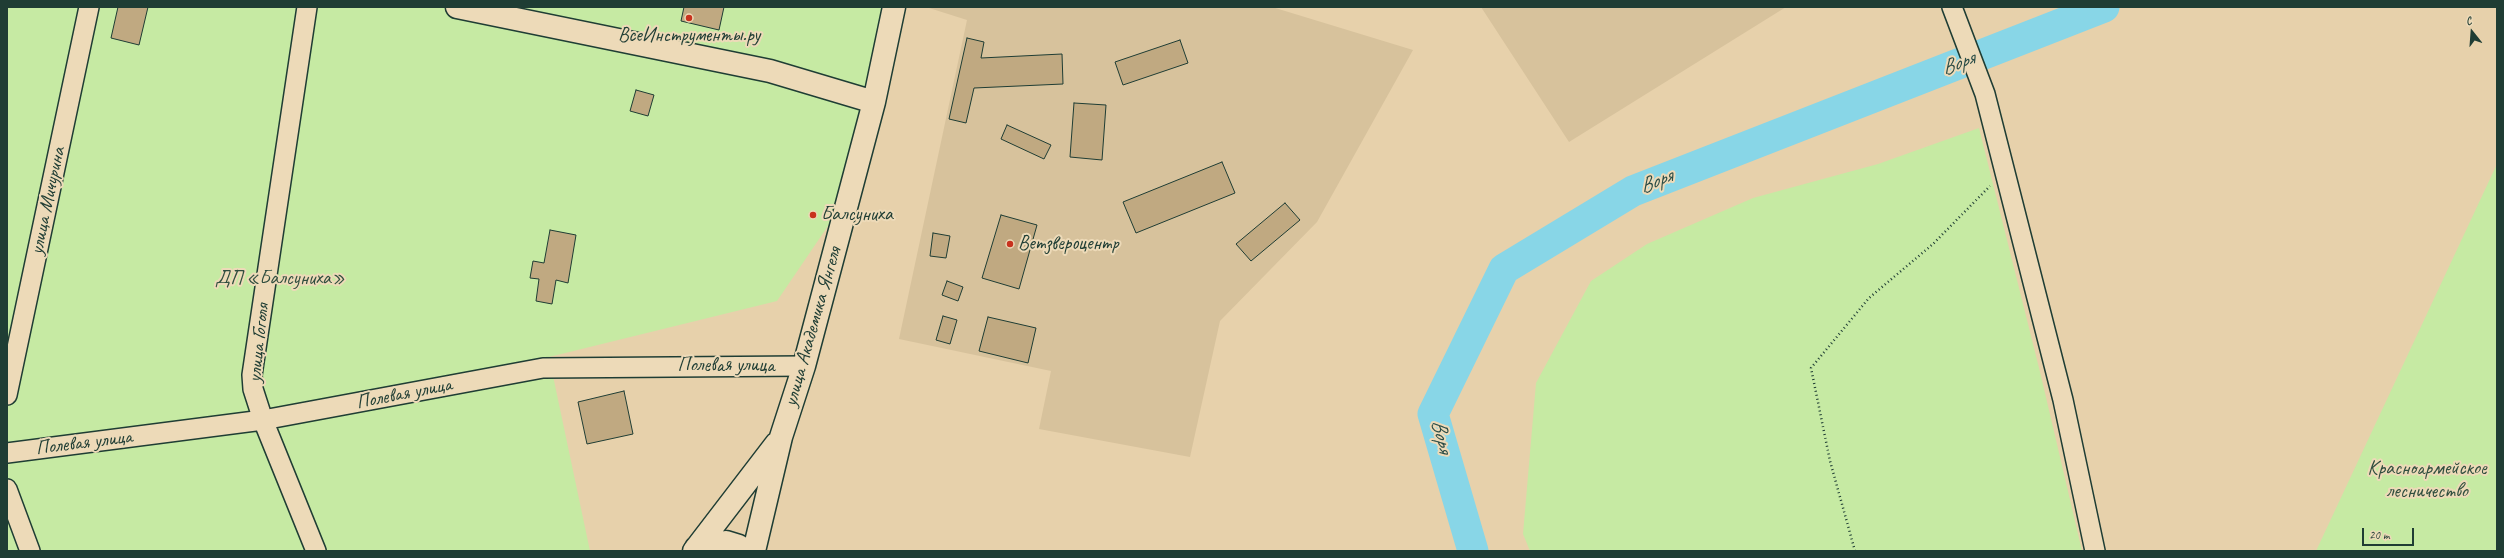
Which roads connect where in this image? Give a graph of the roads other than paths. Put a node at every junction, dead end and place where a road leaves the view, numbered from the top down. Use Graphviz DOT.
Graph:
graph roads {
  1 [pos="89,7"];
  2 [pos="307,7"];
  3 [pos="456,7"];
  4 [pos="894,7"];
  5 [pos="1952,7"];
  6 [pos="874,102"];
  7 [pos="804,366"];
  8 [pos="7,394"];
  9 [pos="263,420"];
  10 [pos="781,437"];
  11 [pos="7,453"];
  12 [pos="7,489"];
  13 [pos="695,550"];
  14 [pos="30,551"];
  15 [pos="316,551"];
  16 [pos="743,551"];
  17 [pos="754,551"];
  18 [pos="2095,551"];
  1 -- 8 [label="street, улица Мичурина"];
  2 -- 9 [label="street, улица Гоголя"];
  3 -- 6 [label="street"];
  4 -- 6 [label="street, улица Академика Янгеля"];
  5 -- 18 [label="street"];
  6 -- 7 [label="street, улица Академика Янгеля"];
  7 -- 9 [label="street, Полевая улица"];
  7 -- 10 [label="street, улица Академика Янгеля"];
  9 -- 11 [label="street, Полевая улица"];
  9 -- 15 [label="street, улица Гоголя"];
  10 -- 13 [label="street"];
  10 -- 17 [label="street"];
  12 -- 14 [label="street"];
  13 -- 16 [label="street"];
}
